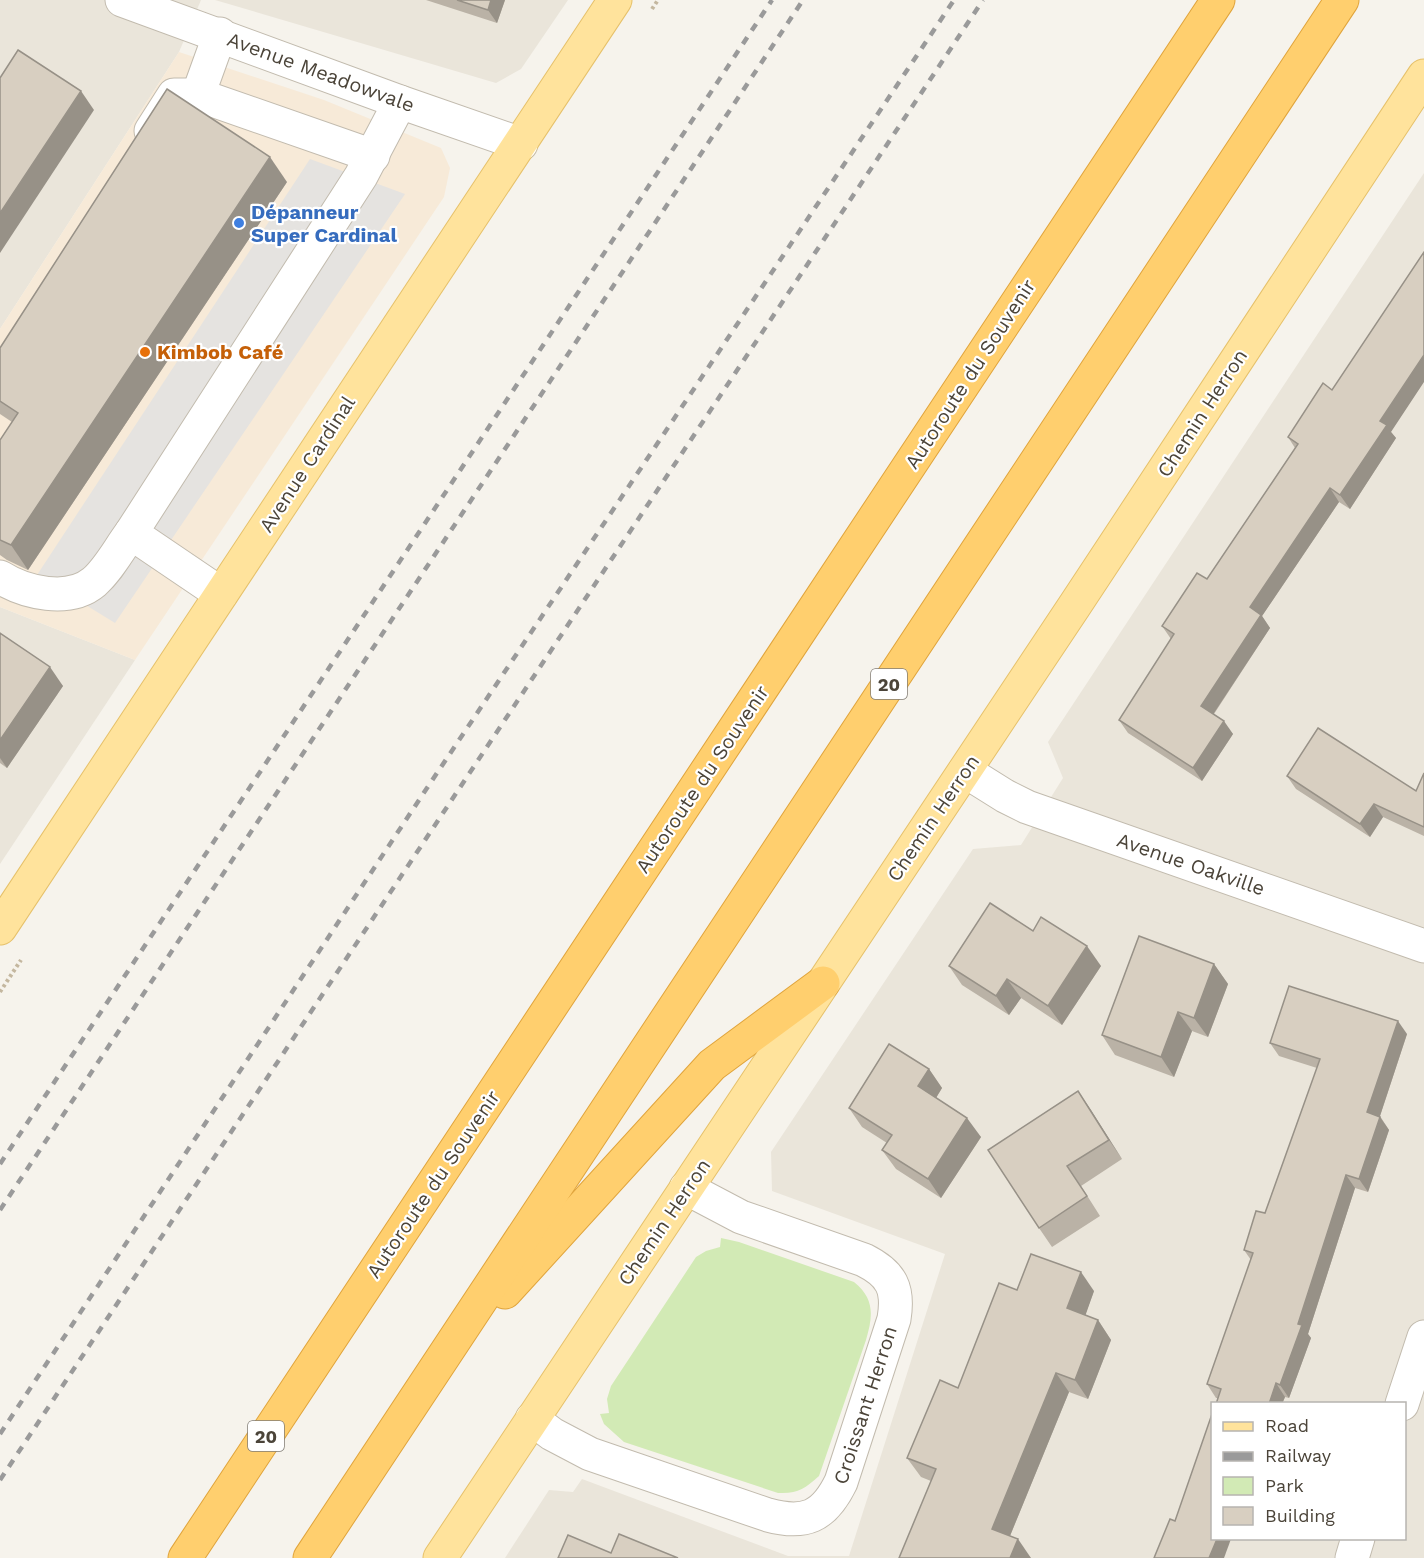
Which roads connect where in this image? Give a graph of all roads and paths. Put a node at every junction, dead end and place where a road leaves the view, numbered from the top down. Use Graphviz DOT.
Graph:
graph roads {
  1 [pos="122,0"];
  2 [pos="615,0"];
  3 [pos="1218,0"];
  4 [pos="1342,0"];
  5 [pos="220,34"];
  6 [pos="1424,76"];
  7 [pos="198,95"];
  8 [pos="400,102"];
  9 [pos="521,144"];
  10 [pos="136,155"];
  11 [pos="373,156"];
  12 [pos="131,533"];
  13 [pos="0,577"];
  14 [pos="221,594"];
  15 [pos="965,771"];
  16 [pos="0,927"];
  17 [pos="1424,946"];
  18 [pos="823,983"];
  19 [pos="686,1188"];
  20 [pos="1424,1337"];
  21 [pos="435,1369"];
  22 [pos="1403,1402"];
  23 [pos="532,1419"];
  24 [pos="1358,1540"];
  25 [pos="185,1558"];
  26 [pos="310,1558"];
  27 [pos="440,1558"];
  28 [pos="1352,1558"];
  1 -- 5 [label="street, Avenue Meadowvale"];
  2 -- 9 [label="main road, Avenue Cardinal"];
  3 -- 25 [label="highway, Autoroute du Souvenir / 20"];
  4 -- 21 [label="highway, 20"];
  5 -- 7 [label="street"];
  5 -- 8 [label="street, Avenue Meadowvale"];
  6 -- 15 [label="main road, Chemin Herron"];
  7 -- 10 [label="street"];
  7 -- 11 [label="street"];
  8 -- 9 [label="street, Avenue Meadowvale"];
  8 -- 11 [label="street"];
  9 -- 14 [label="main road, Avenue Cardinal"];
  11 -- 12 [label="street"];
  12 -- 13 [label="street"];
  12 -- 14 [label="street"];
  14 -- 16 [label="main road, Avenue Cardinal"];
  15 -- 17 [label="street, Avenue Oakville"];
  15 -- 18 [label="main road, Chemin Herron"];
  18 -- 19 [label="main road, Chemin Herron"];
  18 -- 21 [label="highway"];
  19 -- 23 [label="main road, Chemin Herron"];
  19 -- 23 [label="street, Croissant Herron"];
  20 -- 22 [label="street"];
  21 -- 26 [label="highway, 20"];
  23 -- 27 [label="main road, Chemin Herron"];
  24 -- 28 [label="street"];
}
